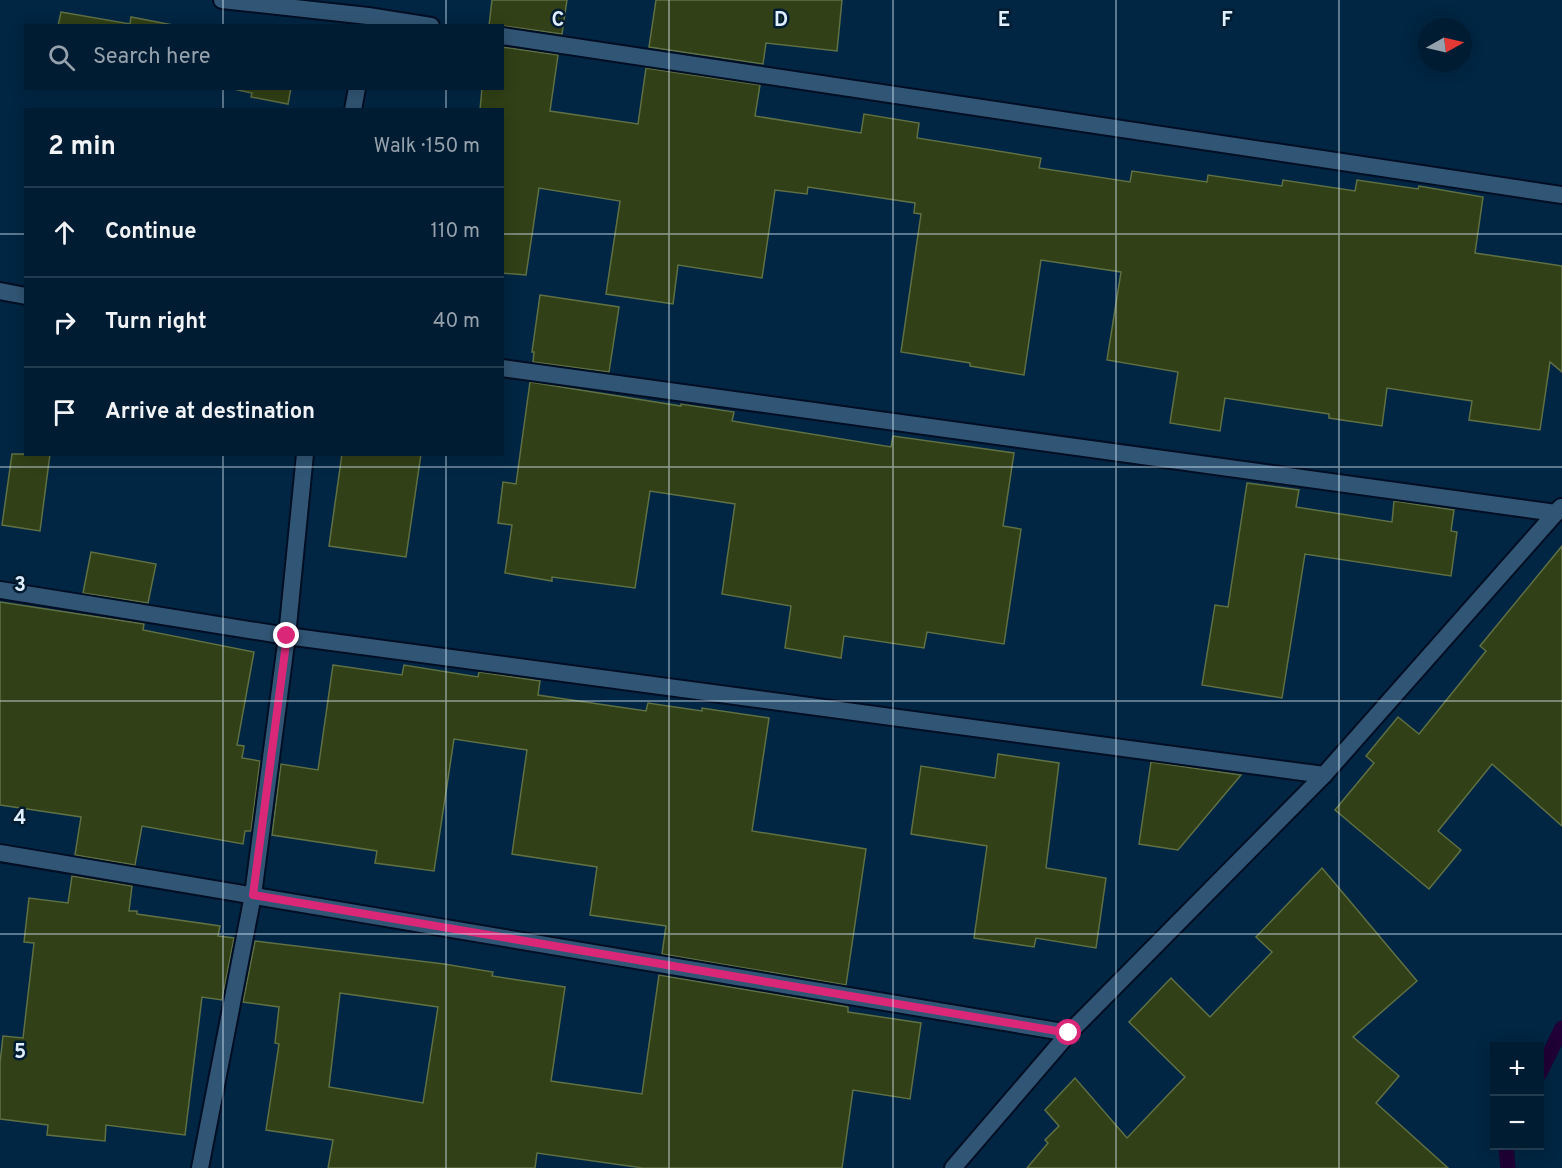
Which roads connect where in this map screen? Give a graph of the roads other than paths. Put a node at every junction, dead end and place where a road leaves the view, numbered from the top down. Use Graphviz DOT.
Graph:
graph roads {
  1 [pos="222,0"];
  2 [pos="369,14"];
  3 [pos="421,24"];
  4 [pos="504,36"];
  5 [pos="357,90"];
  6 [pos="353,108"];
  7 [pos="1562,195"];
  8 [pos="0,291"];
  9 [pos="24,296"];
  10 [pos="504,369"];
  11 [pos="305,456"];
  12 [pos="1559,510"];
  13 [pos="0,590"];
  14 [pos="287,636"];
  15 [pos="1324,775"];
  16 [pos="0,853"];
  17 [pos="253,895"];
  18 [pos="1069,1033"];
  19 [pos="200,1168"];
  20 [pos="953,1168"];
  1 -- 2 [label="street"];
  2 -- 3 [label="street"];
  4 -- 7 [label="street"];
  5 -- 6 [label="street"];
  8 -- 9 [label="street"];
  10 -- 12 [label="street"];
  11 -- 14 [label="street"];
  12 -- 15 [label="street"];
  13 -- 14 [label="street"];
  14 -- 15 [label="street"];
  14 -- 17 [label="street"];
  15 -- 18 [label="street"];
  16 -- 17 [label="street"];
  17 -- 18 [label="street"];
  17 -- 19 [label="street"];
  18 -- 20 [label="street"];
}
